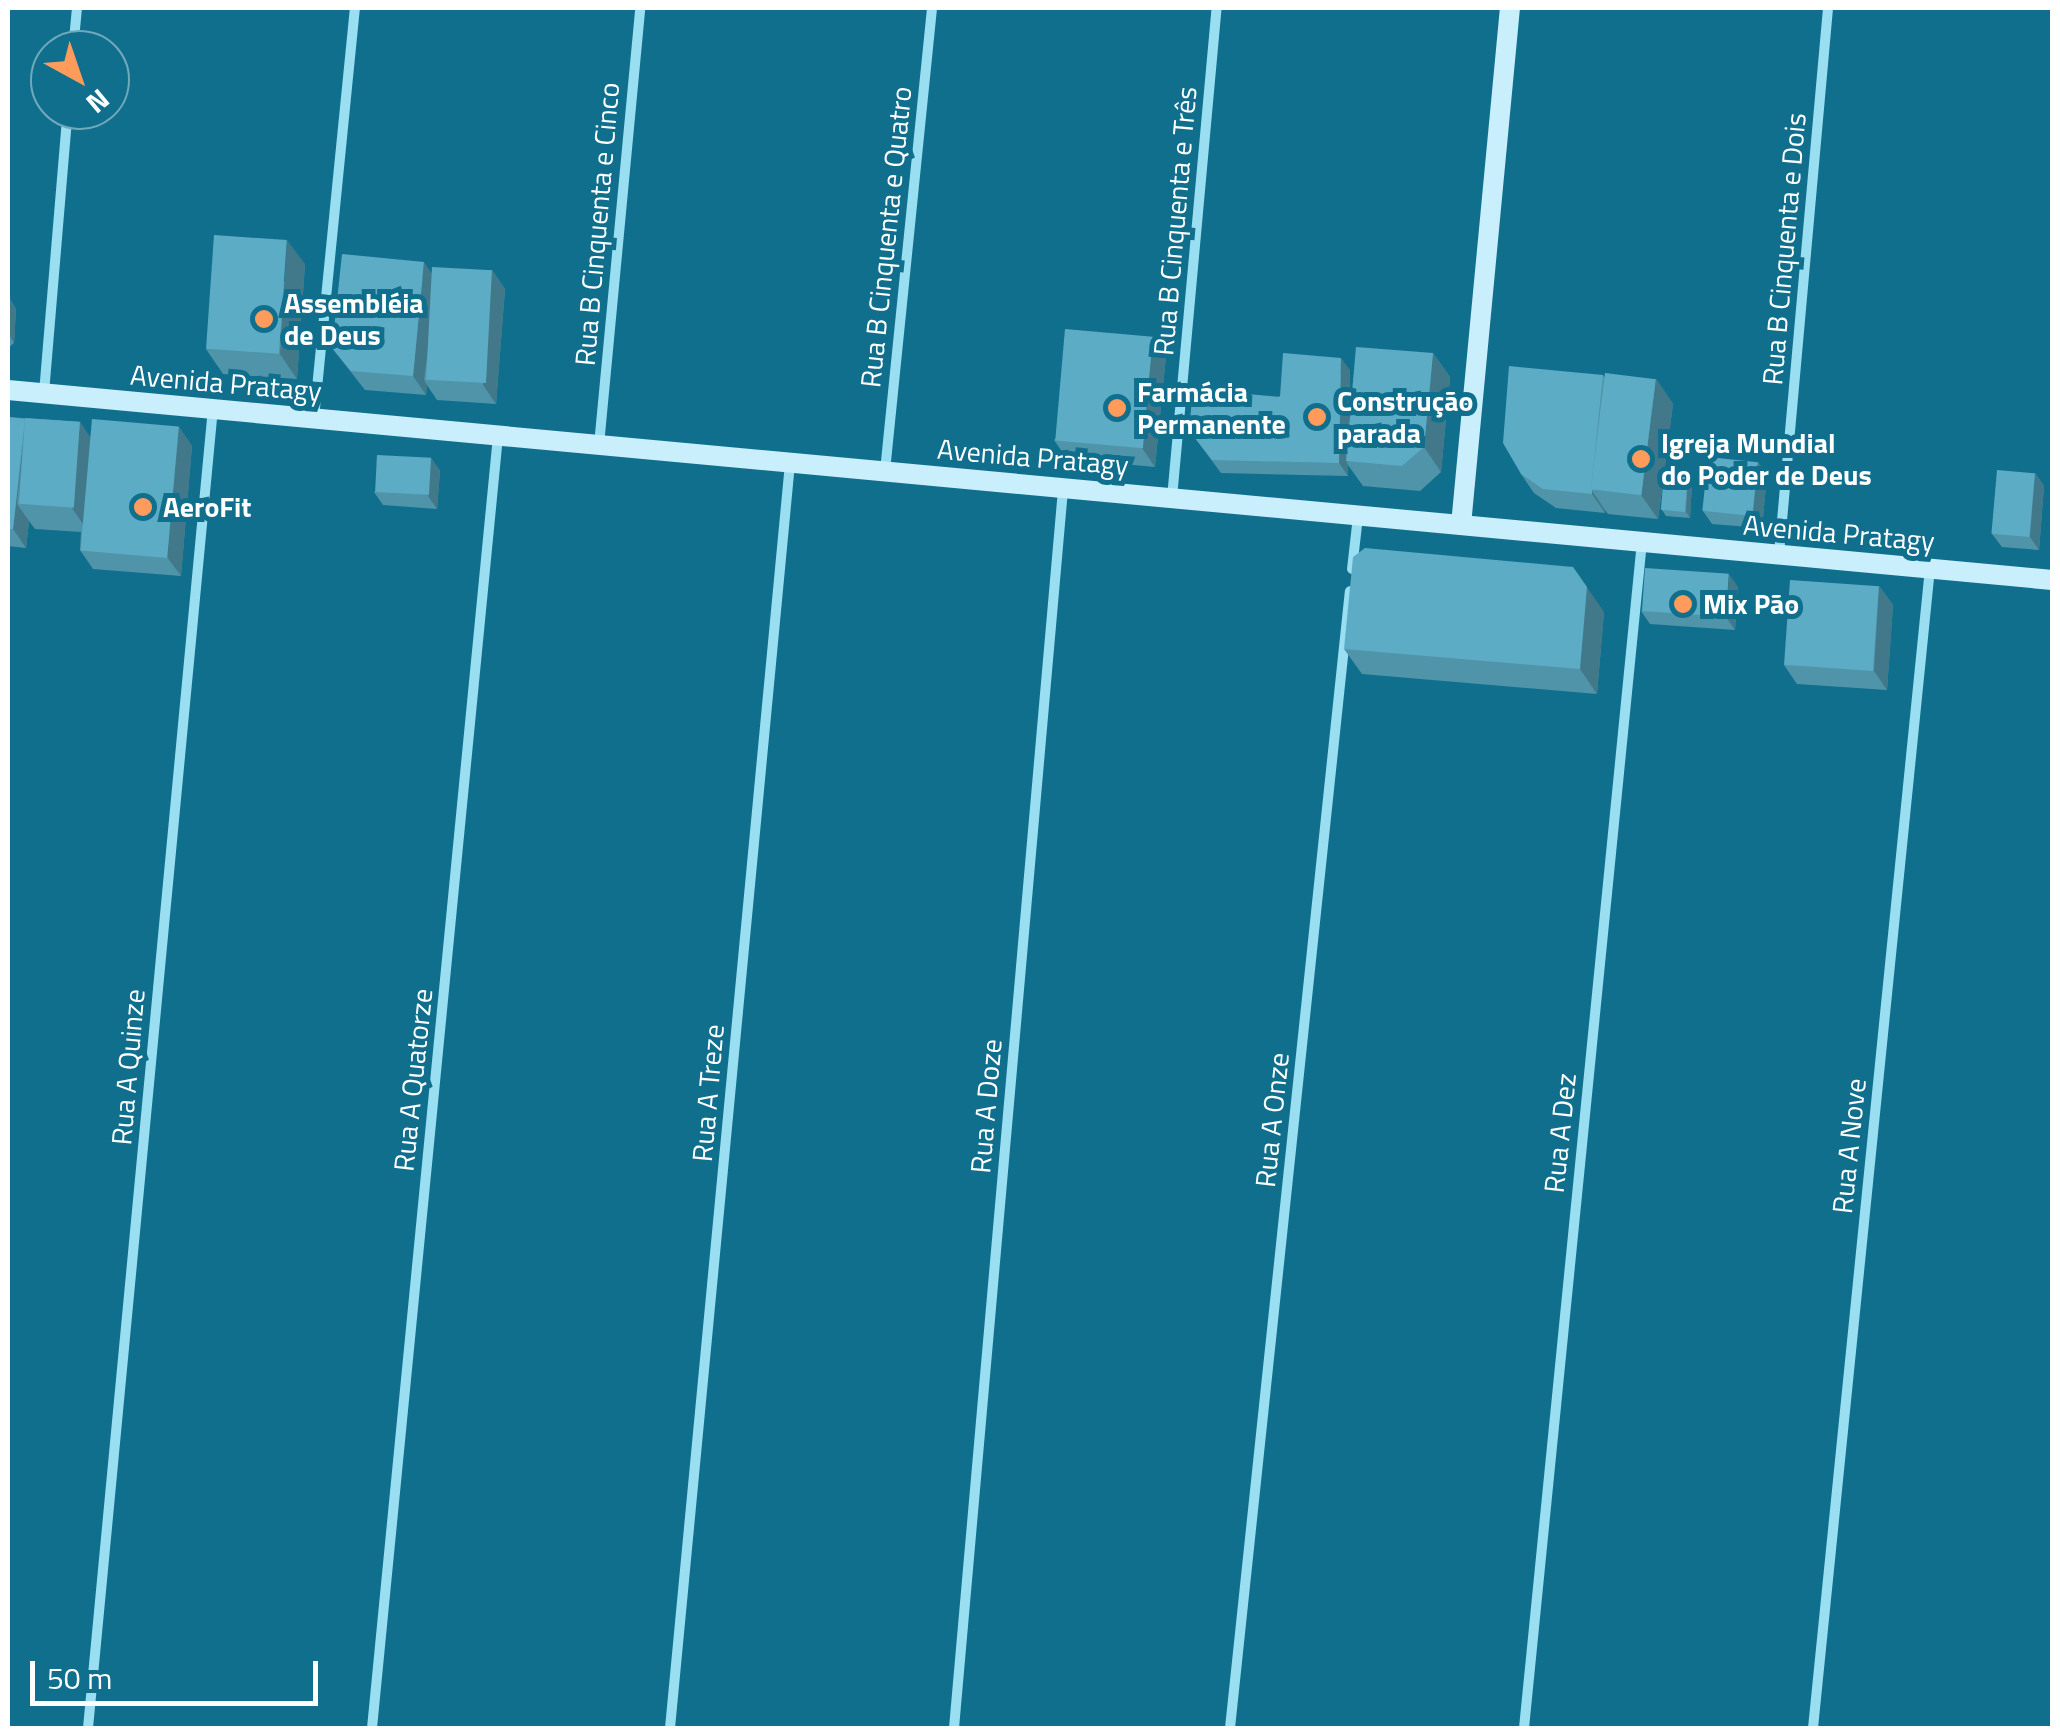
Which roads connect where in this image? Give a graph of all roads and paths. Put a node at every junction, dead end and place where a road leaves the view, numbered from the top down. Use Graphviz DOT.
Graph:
graph roads {
  1 [pos="355,8"];
  2 [pos="640,8"];
  3 [pos="932,8"];
  4 [pos="1217,8"];
  5 [pos="1510,8"];
  6 [pos="1828,8"];
  7 [pos="66,130"];
  8 [pos="8,390"];
  9 [pos="44,393"];
  10 [pos="213,409"];
  11 [pos="314,418"];
  12 [pos="498,436"];
  13 [pos="599,445"];
  14 [pos="790,463"];
  15 [pos="885,471"];
  16 [pos="1064,488"];
  17 [pos="1172,498"];
  18 [pos="1358,516"];
  19 [pos="1461,525"];
  20 [pos="1642,542"];
  21 [pos="1779,555"];
  22 [pos="1930,568"];
  23 [pos="2052,580"];
  24 [pos="88,1728"];
  25 [pos="372,1728"];
  26 [pos="670,1728"];
  27 [pos="954,1728"];
  28 [pos="1230,1728"];
  29 [pos="1524,1728"];
  30 [pos="1813,1728"];
  1 -- 11 [label="street"];
  2 -- 13 [label="street, Rua B Cinquenta e Cinco"];
  3 -- 15 [label="street, Rua B Cinquenta e Quatro"];
  4 -- 17 [label="street, Rua B Cinquenta e Três"];
  5 -- 19 [label="street"];
  6 -- 21 [label="street, Rua B Cinquenta e Dois"];
  7 -- 9 [label="street"];
  8 -- 9 [label="street, Avenida Pratagy"];
  9 -- 10 [label="street, Avenida Pratagy"];
  10 -- 11 [label="street, Avenida Pratagy"];
  10 -- 24 [label="street, Rua A Quinze"];
  11 -- 12 [label="street, Avenida Pratagy"];
  12 -- 13 [label="street, Avenida Pratagy"];
  12 -- 25 [label="street, Rua A Quatorze"];
  13 -- 14 [label="street, Avenida Pratagy"];
  14 -- 15 [label="street, Avenida Pratagy"];
  14 -- 26 [label="street, Rua A Treze"];
  15 -- 16 [label="street, Avenida Pratagy"];
  16 -- 17 [label="street, Avenida Pratagy"];
  16 -- 27 [label="street, Rua A Doze"];
  17 -- 18 [label="street, Avenida Pratagy"];
  18 -- 19 [label="street, Avenida Pratagy"];
  18 -- 28 [label="street, Rua A Onze"];
  19 -- 20 [label="street, Avenida Pratagy"];
  20 -- 21 [label="street, Avenida Pratagy"];
  20 -- 29 [label="street, Rua A Dez"];
  21 -- 22 [label="street, Avenida Pratagy"];
  22 -- 23 [label="street, Avenida Pratagy"];
  22 -- 30 [label="street, Rua A Nove"];
}
